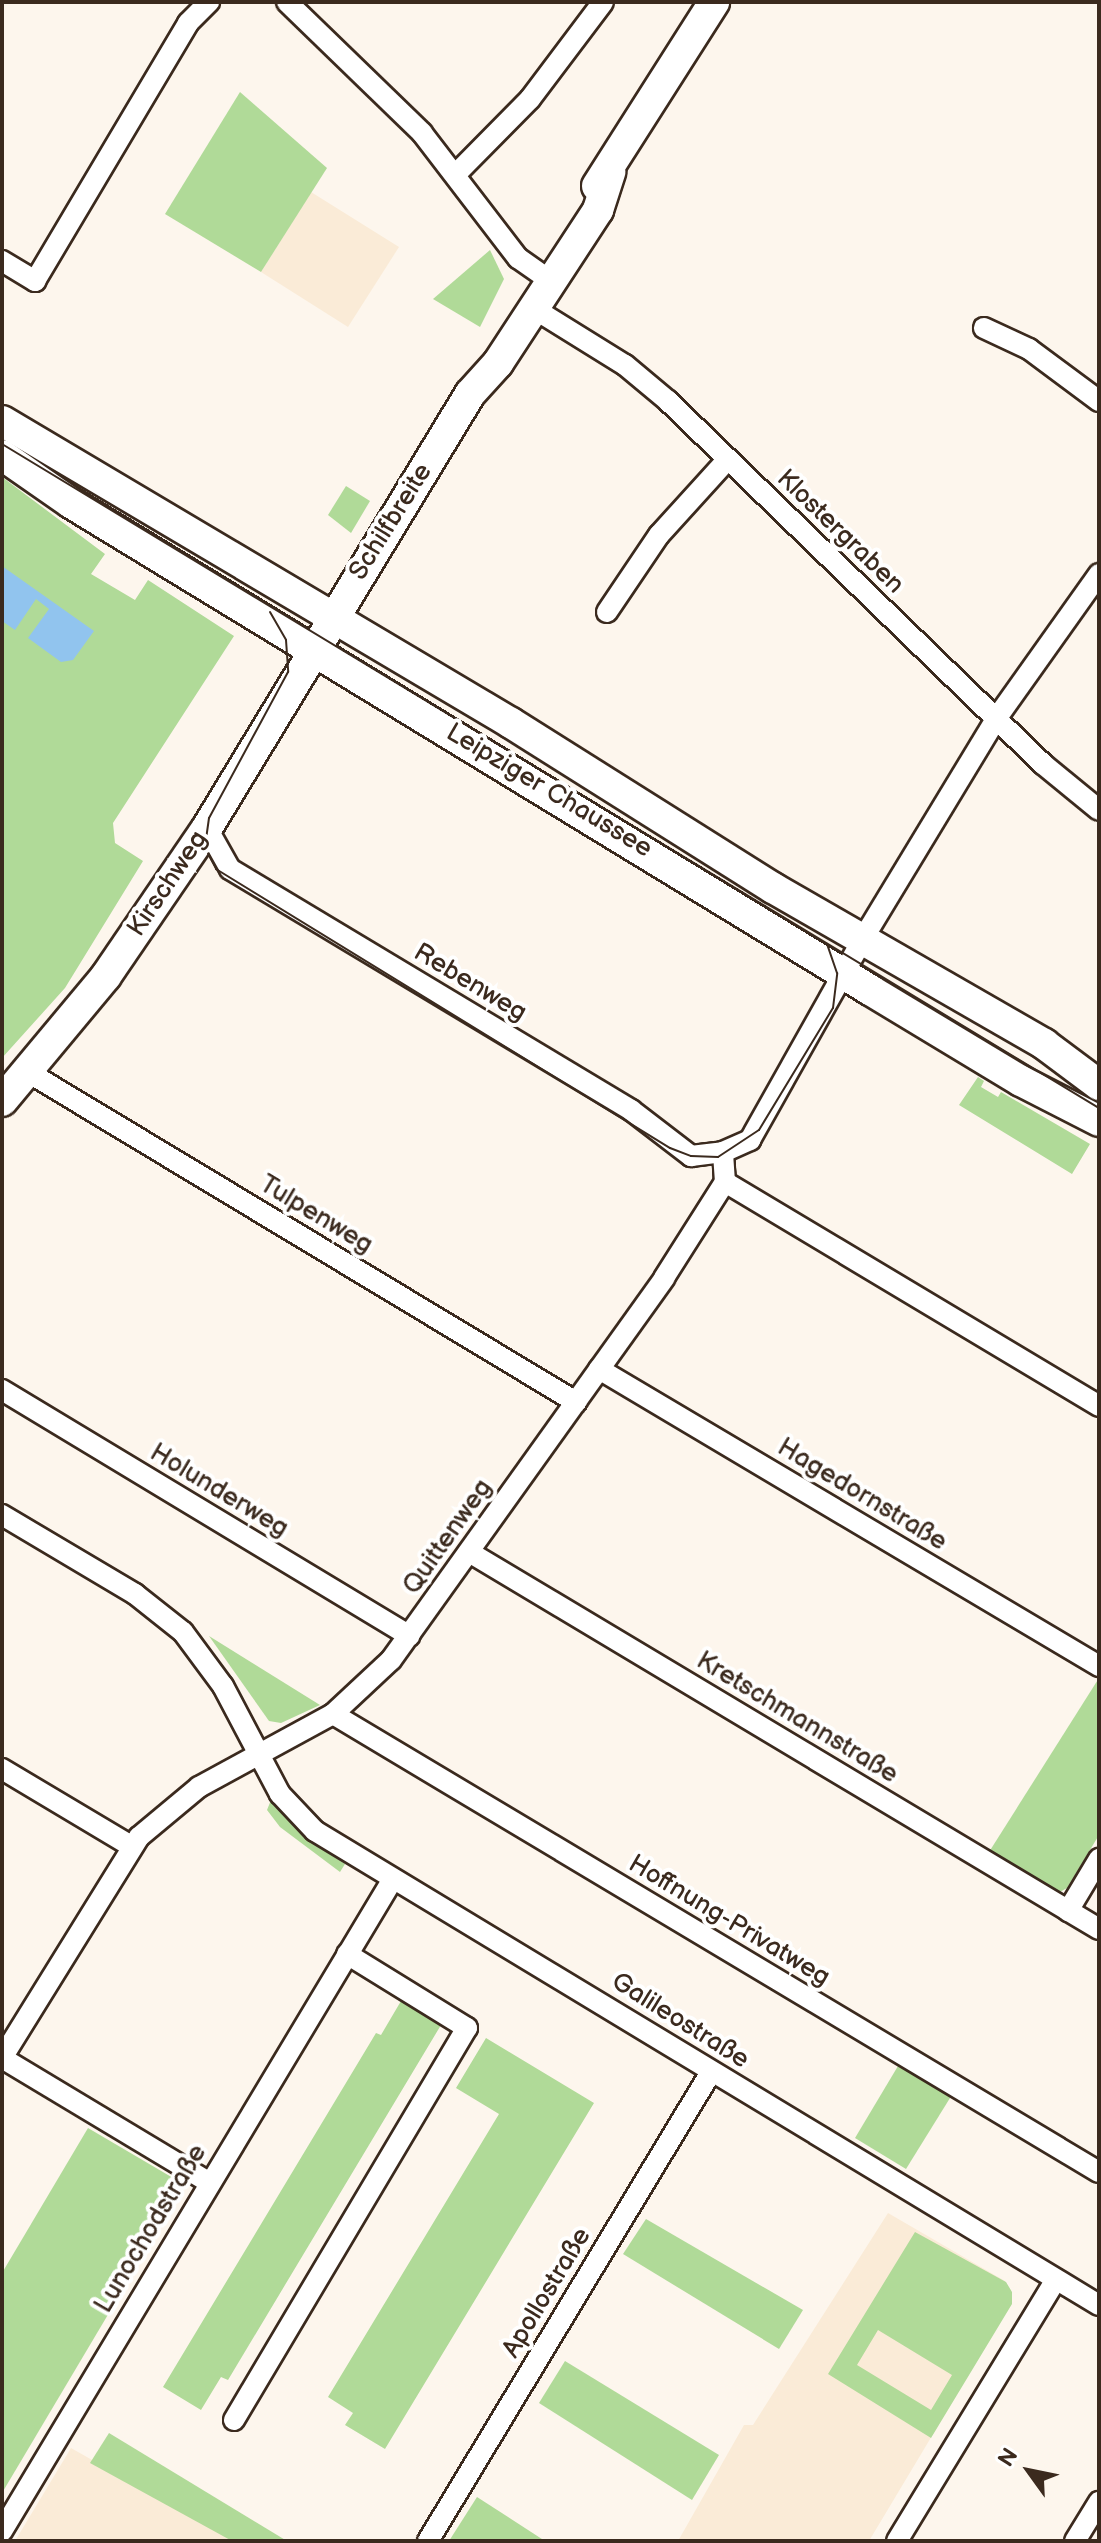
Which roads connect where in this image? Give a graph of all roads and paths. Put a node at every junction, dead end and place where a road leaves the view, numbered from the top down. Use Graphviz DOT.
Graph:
graph roads {
  1 [pos="209,2"];
  2 [pos="287,2"];
  3 [pos="603,2"];
  4 [pos="714,2"];
  5 [pos="457,173"];
  6 [pos="2,261"];
  7 [pos="541,275"];
  8 [pos="533,308"];
  9 [pos="984,328"];
  10 [pos="470,394"];
  11 [pos="1099,401"];
  12 [pos="2,421"];
  13 [pos="2,455"];
  14 [pos="727,460"];
  15 [pos="1099,574"];
  16 [pos="607,612"];
  17 [pos="333,616"];
  18 [pos="311,650"];
  19 [pos="996,719"];
  20 [pos="1099,810"];
  21 [pos="207,828"];
  22 [pos="864,937"];
  23 [pos="844,972"];
  24 [pos="28,1072"];
  25 [pos="1099,1085"];
  26 [pos="2,1101"];
  27 [pos="1099,1121"];
  28 [pos="723,1152"];
  29 [pos="725,1182"];
  30 [pos="599,1369"];
  31 [pos="2,1390"];
  32 [pos="576,1402"];
  33 [pos="1099,1406"];
  34 [pos="2,1515"];
  35 [pos="469,1552"];
  36 [pos="410,1636"];
  37 [pos="1099,1666"];
  38 [pos="333,1714"];
  39 [pos="260,1755"];
  40 [pos="2,1769"];
  41 [pos="131,1846"];
  42 [pos="1099,1859"];
  43 [pos="393,1879"];
  44 [pos="1068,1911"];
  45 [pos="1099,1929"];
  46 [pos="347,1954"];
  47 [pos="2,2058"];
  48 [pos="711,2072"];
  49 [pos="1099,2172"];
  50 [pos="208,2182"];
  51 [pos="1056,2279"];
  52 [pos="1099,2305"];
  53 [pos="234,2420"];
  54 [pos="1099,2502"];
  55 [pos="2,2531"];
  56 [pos="428,2541"];
  57 [pos="897,2541"];
  58 [pos="1075,2541"];
  1 -- 6 [label="street"];
  2 -- 5 [label="street"];
  3 -- 5 [label="street"];
  4 -- 7 [label="main road, Schilfbreite"];
  5 -- 7 [label="street"];
  7 -- 8 [label="main road, Schilfbreite"];
  7 -- 10 [label="main road, Schilfbreite"];
  8 -- 10 [label="main road, Schilfbreite"];
  8 -- 14 [label="street, Klostergraben"];
  9 -- 11 [label="street"];
  10 -- 17 [label="main road, Schilfbreite"];
  12 -- 17 [label="main road, Leipziger Chaussee"];
  13 -- 18 [label="main road, Leipziger Chaussee"];
  14 -- 16 [label="street"];
  14 -- 19 [label="street, Klostergraben"];
  15 -- 19 [label="street"];
  17 -- 18 [label="main road, Schilfbreite"];
  17 -- 22 [label="main road, Leipziger Chaussee"];
  18 -- 21 [label="main road, Kirschweg"];
  18 -- 23 [label="main road, Leipziger Chaussee"];
  19 -- 20 [label="street, Klostergraben"];
  19 -- 22 [label="street"];
  21 -- 24 [label="main road, Kirschweg"];
  21 -- 28 [label="street, Rebenweg"];
  22 -- 23 [label="street"];
  22 -- 25 [label="main road, Leipziger Chaussee"];
  23 -- 27 [label="main road, Leipziger Chaussee"];
  23 -- 28 [label="street"];
  24 -- 26 [label="main road, Kirschweg"];
  24 -- 32 [label="street, Tulpenweg"];
  28 -- 29 [label="street"];
  29 -- 30 [label="street, Quittenweg"];
  29 -- 33 [label="street"];
  30 -- 32 [label="street, Quittenweg"];
  30 -- 37 [label="street, Hagedornstraße"];
  31 -- 36 [label="street, Holunderweg"];
  32 -- 35 [label="street, Quittenweg"];
  34 -- 39 [label="street"];
  35 -- 36 [label="street, Quittenweg"];
  35 -- 44 [label="street, Kretschmannstraße"];
  36 -- 38 [label="street, Quittenweg"];
  38 -- 39 [label="street, Quittenweg"];
  38 -- 49 [label="street, Hoffnung-Privatweg"];
  39 -- 41 [label="street, Quittenweg"];
  39 -- 43 [label="street, Galileostraße"];
  40 -- 41 [label="street"];
  41 -- 47 [label="street, Quittenweg"];
  42 -- 44 [label="street"];
  43 -- 46 [label="street, Lunochodstraße"];
  43 -- 48 [label="street, Galileostraße"];
  44 -- 45 [label="street, Kretschmannstraße"];
  46 -- 50 [label="street, Lunochodstraße"];
  46 -- 53 [label="street"];
  47 -- 50 [label="street"];
  48 -- 51 [label="street, Galileostraße"];
  48 -- 56 [label="street, Apollostraße"];
  50 -- 55 [label="street, Lunochodstraße"];
  51 -- 52 [label="street, Galileostraße"];
  51 -- 57 [label="street"];
  54 -- 58 [label="street"];
}
